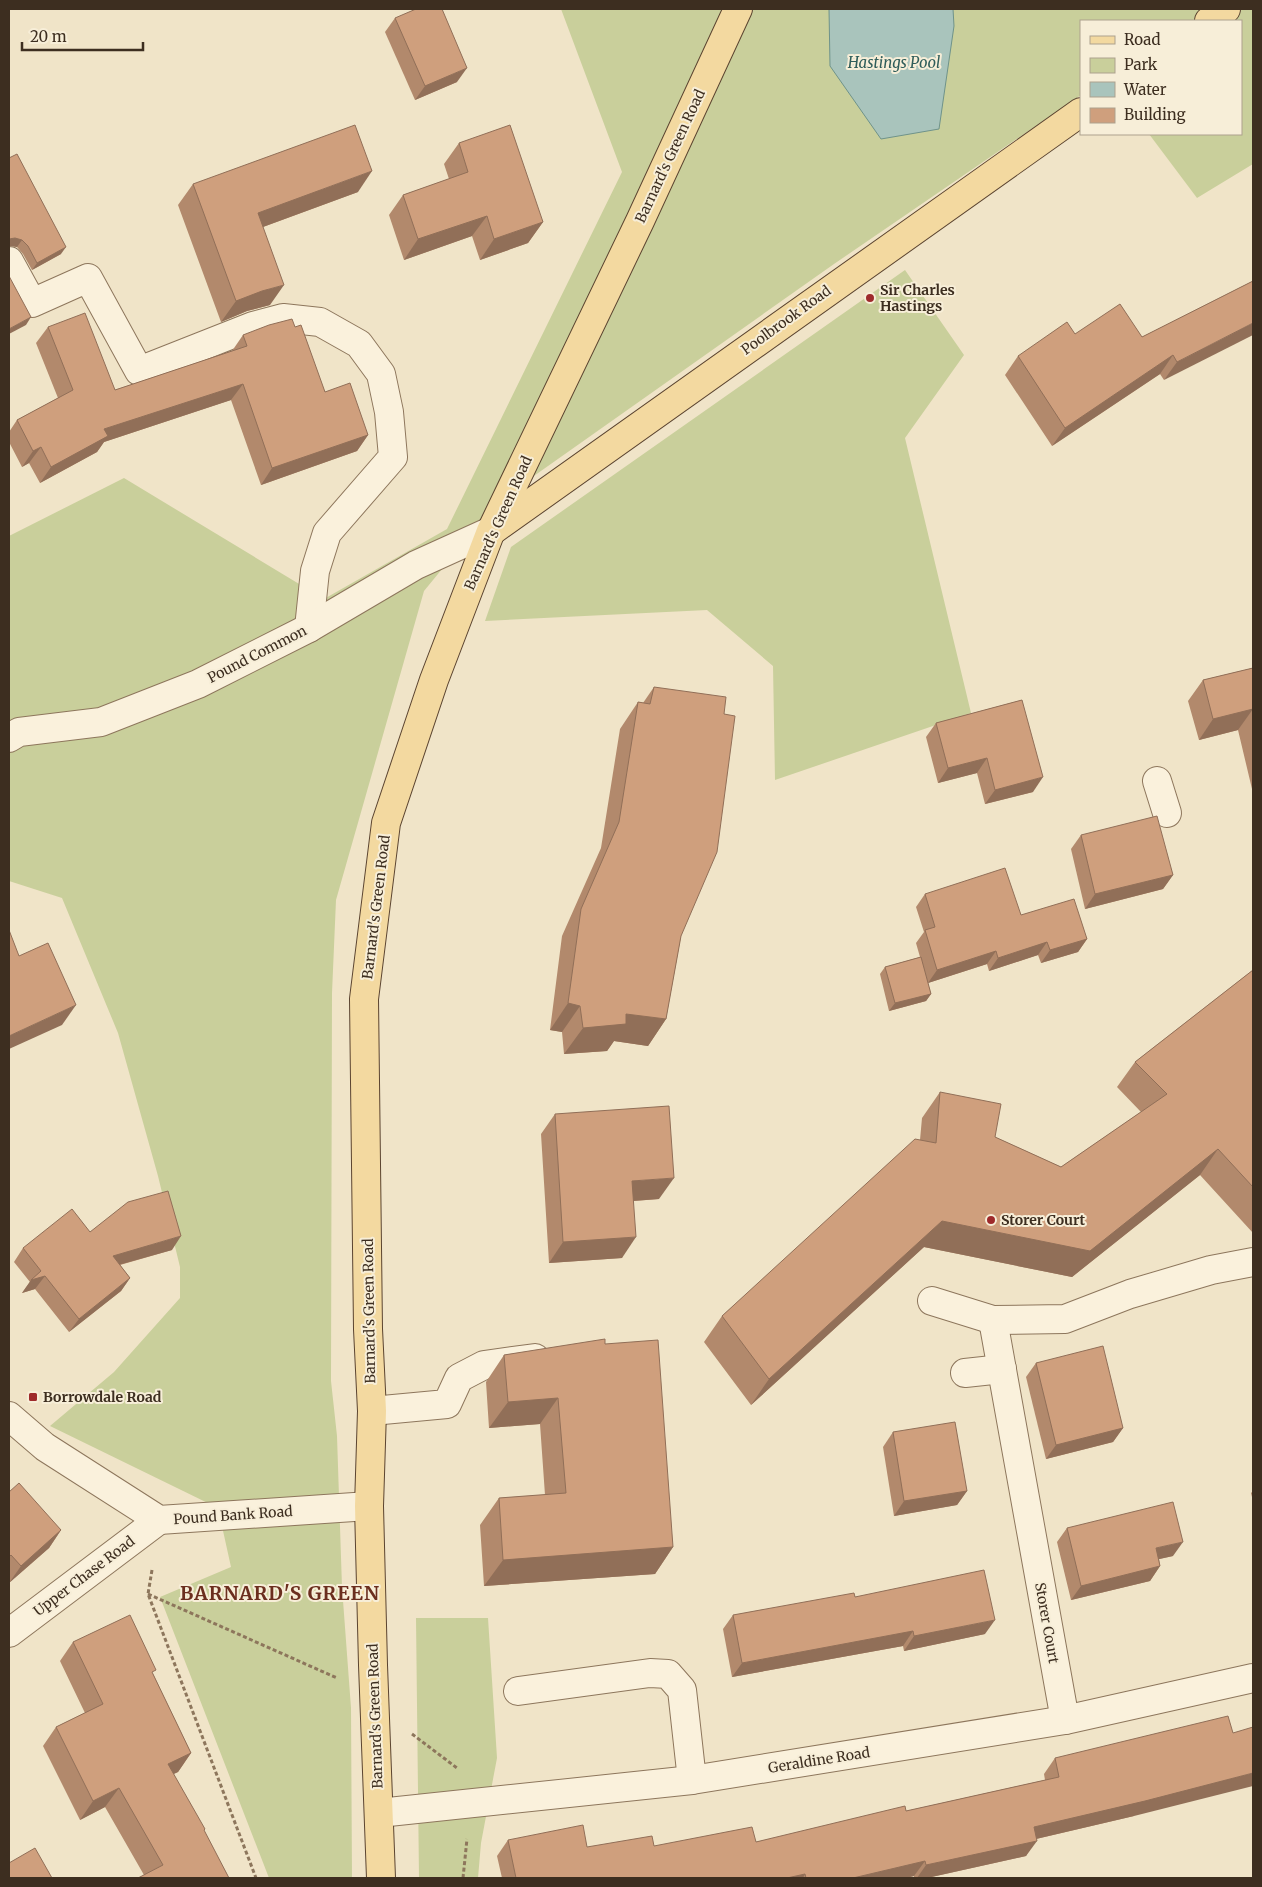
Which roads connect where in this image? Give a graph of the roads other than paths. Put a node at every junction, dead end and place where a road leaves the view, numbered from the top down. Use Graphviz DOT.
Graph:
graph roads {
  1 [pos="738,9"];
  2 [pos="1226,9"];
  3 [pos="1210,20"];
  4 [pos="1080,113"];
  5 [pos="9,261"];
  6 [pos="492,530"];
  7 [pos="309,628"];
  8 [pos="12,734"];
  9 [pos="1157,780"];
  10 [pos="1167,813"];
  11 [pos="1253,1262"];
  12 [pos="932,1302"];
  13 [pos="993,1320"];
  14 [pos="560,1354"];
  15 [pos="1002,1370"];
  16 [pos="965,1373"];
  17 [pos="372,1410"];
  18 [pos="9,1416"];
  19 [pos="369,1506"];
  20 [pos="159,1520"];
  21 [pos="9,1633"];
  22 [pos="1253,1678"];
  23 [pos="518,1691"];
  24 [pos="1065,1720"];
  25 [pos="692,1780"];
  26 [pos="379,1813"];
  27 [pos="381,1878"];
  1 -- 6 [label="main road, Barnard's Green Road"];
  2 -- 3 [label="main road"];
  4 -- 6 [label="main road, Poolbrook Road"];
  5 -- 7 [label="street"];
  6 -- 7 [label="street, Pound Common"];
  6 -- 17 [label="main road, Barnard's Green Road"];
  7 -- 8 [label="street, Pound Common"];
  9 -- 10 [label="street"];
  11 -- 13 [label="street"];
  12 -- 13 [label="street"];
  13 -- 15 [label="street, Storer Court"];
  14 -- 17 [label="street"];
  15 -- 16 [label="street"];
  15 -- 24 [label="street, Storer Court"];
  17 -- 19 [label="main road, Barnard's Green Road"];
  18 -- 20 [label="street, Pound Bank Road"];
  19 -- 20 [label="street, Pound Bank Road"];
  19 -- 26 [label="main road, Barnard's Green Road"];
  20 -- 21 [label="street, Upper Chase Road"];
  22 -- 24 [label="street, Geraldine Road"];
  23 -- 25 [label="street"];
  24 -- 25 [label="street, Geraldine Road"];
  25 -- 26 [label="street, Geraldine Road"];
  26 -- 27 [label="main road, Barnard's Green Road"];
}
